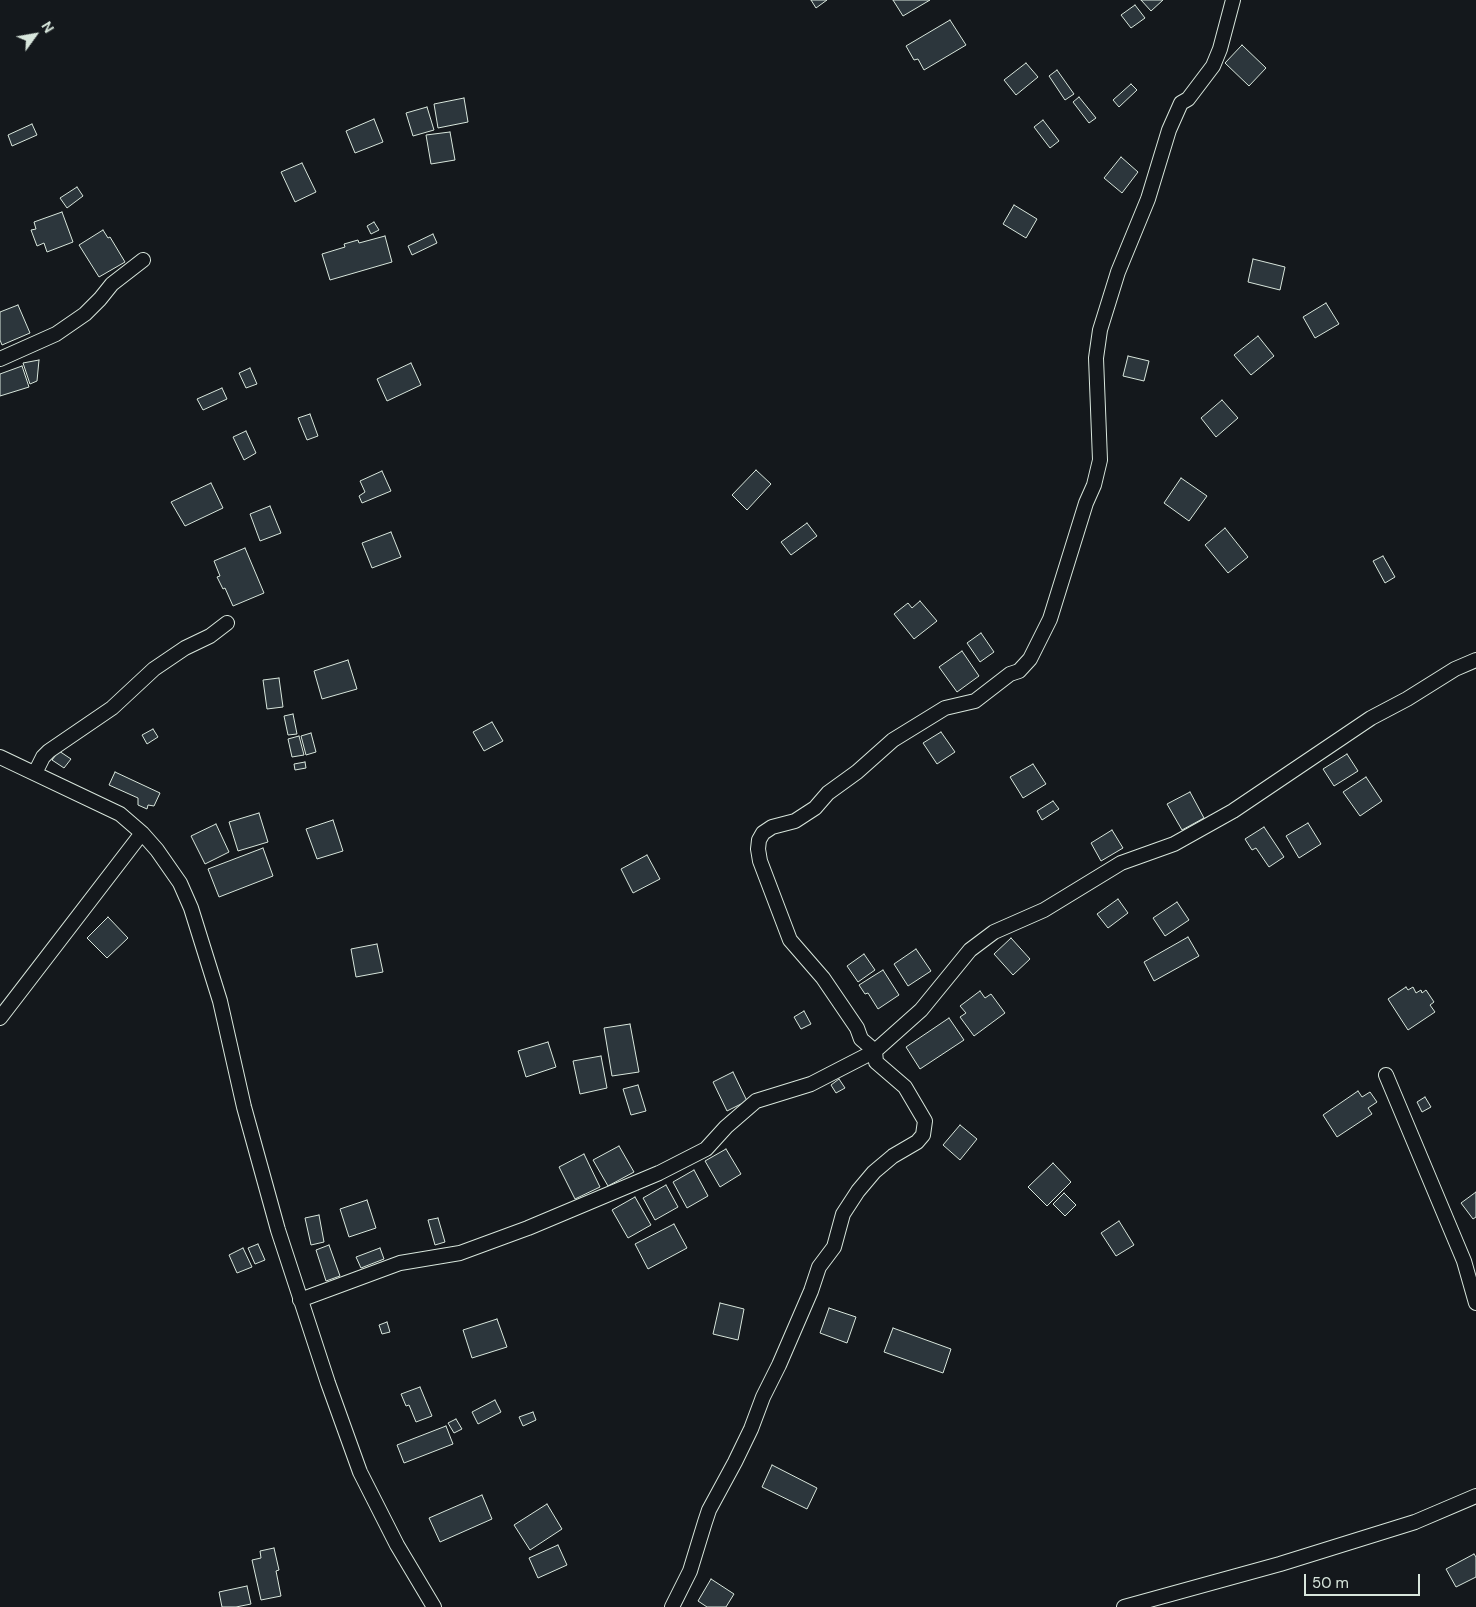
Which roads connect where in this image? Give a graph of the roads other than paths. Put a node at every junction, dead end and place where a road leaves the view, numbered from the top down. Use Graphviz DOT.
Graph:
graph roads {
  1 [pos="1233,0"];
  2 [pos="143,260"];
  3 [pos="0,359"];
  4 [pos="227,623"];
  5 [pos="1476,660"];
  6 [pos="0,757"];
  7 [pos="35,773"];
  8 [pos="142,833"];
  9 [pos="0,1018"];
  10 [pos="875,1051"];
  11 [pos="1386,1075"];
  12 [pos="300,1300"];
  13 [pos="1476,1303"];
  14 [pos="1476,1496"];
  15 [pos="434,1607"];
  16 [pos="672,1607"];
  17 [pos="1124,1607"];
  1 -- 10 [label="street"];
  2 -- 3 [label="street"];
  4 -- 7 [label="street"];
  5 -- 10 [label="street"];
  6 -- 7 [label="street"];
  7 -- 8 [label="street"];
  8 -- 9 [label="street"];
  8 -- 12 [label="street"];
  10 -- 12 [label="street"];
  10 -- 16 [label="street"];
  11 -- 13 [label="street"];
  12 -- 15 [label="street"];
  14 -- 17 [label="street"];
}
